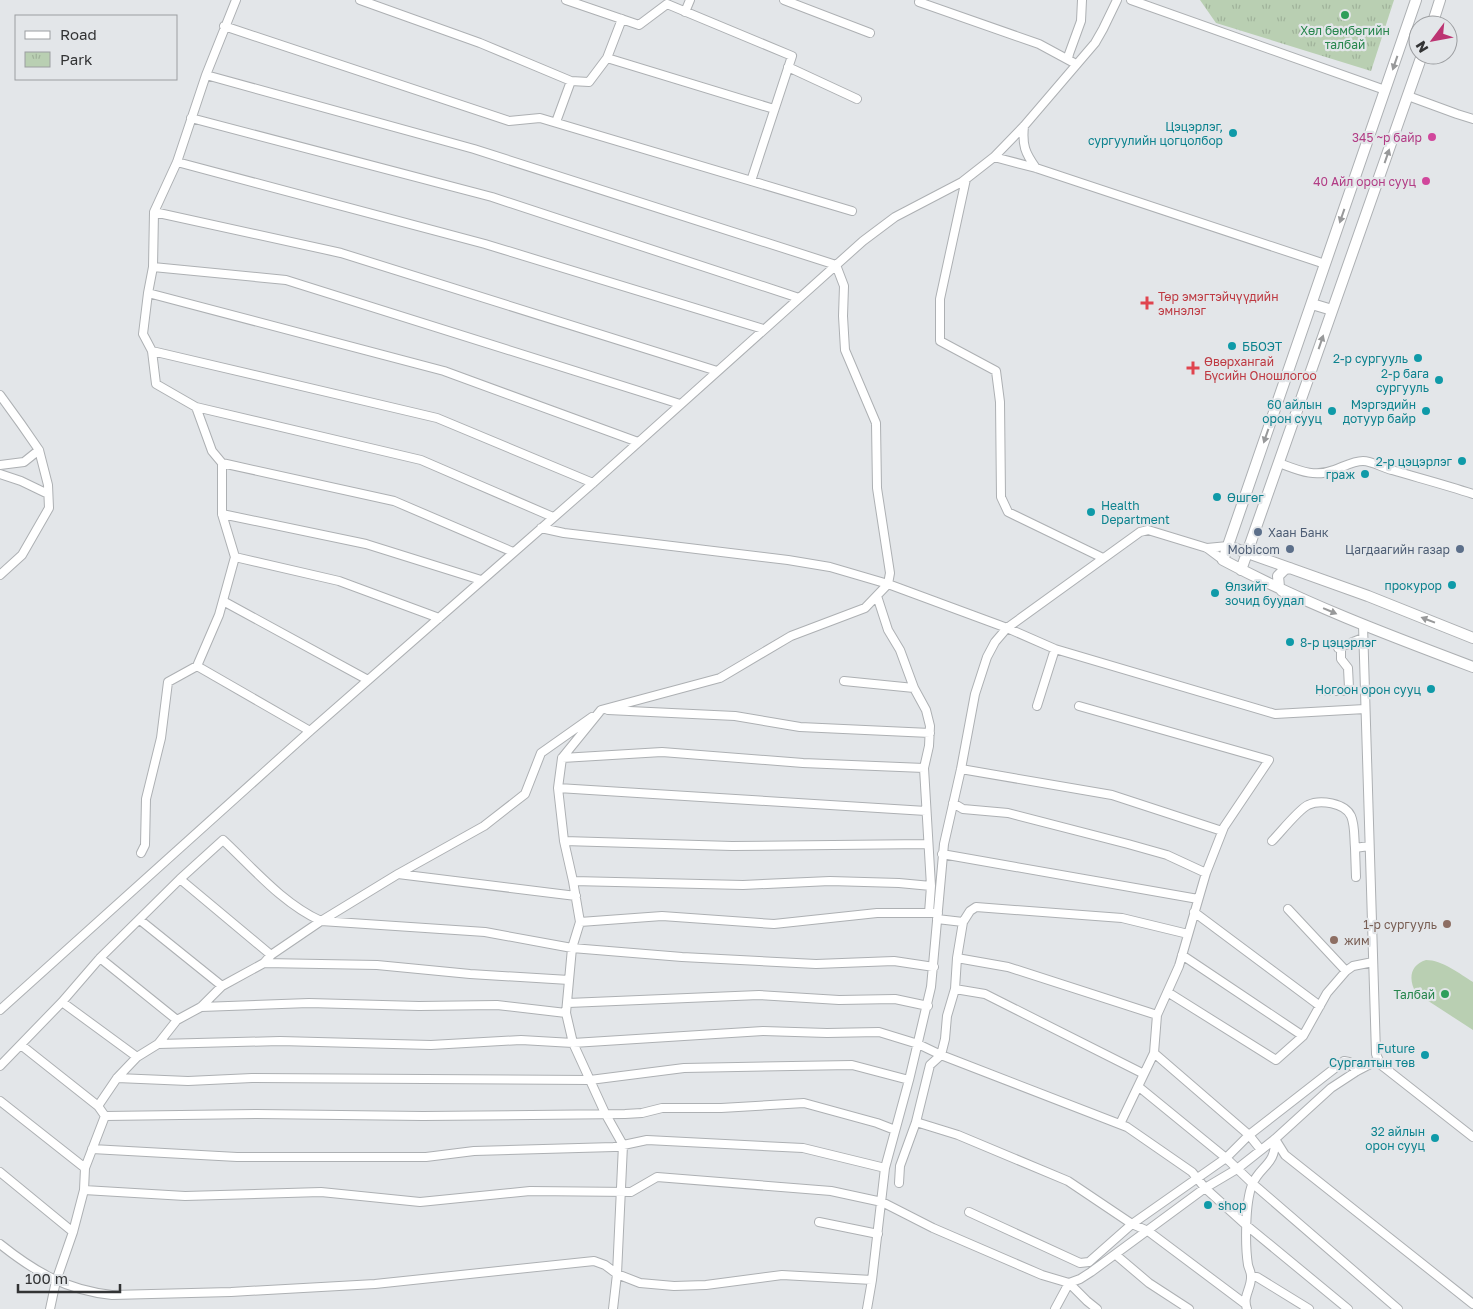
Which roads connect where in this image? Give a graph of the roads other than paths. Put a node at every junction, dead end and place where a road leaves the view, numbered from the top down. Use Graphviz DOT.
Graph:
graph roads {
  1 [pos="236,0"];
  2 [pos="360,0"];
  3 [pos="566,0"];
  4 [pos="690,0"];
  5 [pos="784,0"];
  6 [pos="1082,0"];
  7 [pos="1117,0"];
  8 [pos="1131,0"];
  9 [pos="1416,0"];
  10 [pos="1440,0"];
  11 [pos="919,2"];
  12 [pos="685,12"];
  13 [pos="1435,15"];
  14 [pos="622,19"];
  15 [pos="224,26"];
  16 [pos="870,33"];
  17 [pos="607,58"];
  18 [pos="1068,59"];
  19 [pos="1076,64"];
  20 [pos="1419,65"];
  21 [pos="788,67"];
  22 [pos="206,75"];
  23 [pos="571,80"];
  24 [pos="1386,90"];
  25 [pos="1408,96"];
  26 [pos="857,99"];
  27 [pos="774,109"];
  28 [pos="190,118"];
  29 [pos="1473,119"];
  30 [pos="556,122"];
  31 [pos="1024,126"];
  32 [pos="994,156"];
  33 [pos="177,162"];
  34 [pos="1036,168"];
  35 [pos="966,178"];
  36 [pos="751,181"];
  37 [pos="852,211"];
  38 [pos="154,212"];
  39 [pos="1325,264"];
  40 [pos="836,266"];
  41 [pos="154,267"];
  42 [pos="148,293"];
  43 [pos="799,298"];
  44 [pos="1312,304"];
  45 [pos="1332,310"];
  46 [pos="763,329"];
  47 [pos="152,351"];
  48 [pos="717,371"];
  49 [pos="0,395"];
  50 [pos="680,404"];
  51 [pos="196,407"];
  52 [pos="638,442"];
  53 [pos="39,450"];
  54 [pos="222,463"];
  55 [pos="1279,463"];
  56 [pos="0,465"];
  57 [pos="0,474"];
  58 [pos="593,482"];
  59 [pos="48,494"];
  60 [pos="1473,494"];
  61 [pos="222,514"];
  62 [pos="553,518"];
  63 [pos="541,528"];
  64 [pos="1228,546"];
  65 [pos="1207,548"];
  66 [pos="513,552"];
  67 [pos="1247,553"];
  68 [pos="235,557"];
  69 [pos="1103,558"];
  70 [pos="1223,560"];
  71 [pos="1290,568"];
  72 [pos="1241,570"];
  73 [pos="0,574"];
  74 [pos="481,580"];
  75 [pos="888,584"];
  76 [pos="1282,591"];
  77 [pos="877,596"];
  78 [pos="223,601"];
  79 [pos="439,618"];
  80 [pos="1363,625"];
  81 [pos="1007,628"];
  82 [pos="1364,638"];
  83 [pos="1473,638"];
  84 [pos="1054,649"];
  85 [pos="197,666"];
  86 [pos="1473,667"];
  87 [pos="368,680"];
  88 [pos="844,681"];
  89 [pos="914,688"];
  90 [pos="1321,691"];
  91 [pos="1037,706"];
  92 [pos="1078,706"];
  93 [pos="1366,709"];
  94 [pos="601,710"];
  95 [pos="310,731"];
  96 [pos="930,733"];
  97 [pos="562,758"];
  98 [pos="924,768"];
  99 [pos="962,769"];
  100 [pos="558,788"];
  101 [pos="953,803"];
  102 [pos="926,811"];
  103 [pos="1222,831"];
  104 [pos="1272,841"];
  105 [pos="564,842"];
  106 [pos="928,844"];
  107 [pos="1370,846"];
  108 [pos="1355,848"];
  109 [pos="140,853"];
  110 [pos="942,854"];
  111 [pos="1206,873"];
  112 [pos="398,874"];
  113 [pos="1356,877"];
  114 [pos="180,879"];
  115 [pos="573,881"];
  116 [pos="931,886"];
  117 [pos="576,896"];
  118 [pos="1198,899"];
  119 [pos="1288,909"];
  120 [pos="1194,912"];
  121 [pos="935,915"];
  122 [pos="140,920"];
  123 [pos="320,921"];
  124 [pos="580,922"];
  125 [pos="963,922"];
  126 [pos="1188,934"];
  127 [pos="572,948"];
  128 [pos="271,955"];
  129 [pos="1182,955"];
  130 [pos="100,958"];
  131 [pos="957,958"];
  132 [pos="1373,962"];
  133 [pos="264,963"];
  134 [pos="934,967"];
  135 [pos="1346,971"];
  136 [pos="569,980"];
  137 [pos="222,986"];
  138 [pos="956,989"];
  139 [pos="1169,993"];
  140 [pos="62,1002"];
  141 [pos="568,1003"];
  142 [pos="928,1006"];
  143 [pos="1320,1006"];
  144 [pos="201,1007"];
  145 [pos="0,1010"];
  146 [pos="566,1013"];
  147 [pos="1157,1015"];
  148 [pos="177,1020"];
  149 [pos="1303,1036"];
  150 [pos="573,1043"];
  151 [pos="158,1044"];
  152 [pos="918,1044"];
  153 [pos="21,1045"];
  154 [pos="1154,1053"];
  155 [pos="942,1055"];
  156 [pos="138,1057"];
  157 [pos="1378,1060"];
  158 [pos="0,1066"];
  159 [pos="1357,1071"];
  160 [pos="1144,1074"];
  161 [pos="117,1078"];
  162 [pos="590,1080"];
  163 [pos="909,1080"];
  164 [pos="1139,1087"];
  165 [pos="0,1101"];
  166 [pos="98,1106"];
  167 [pos="605,1113"];
  168 [pos="105,1116"];
  169 [pos="916,1122"];
  170 [pos="1120,1124"];
  171 [pos="895,1130"];
  172 [pos="1249,1135"];
  173 [pos="1473,1138"];
  174 [pos="1275,1139"];
  175 [pos="623,1145"];
  176 [pos="92,1149"];
  177 [pos="1261,1150"];
  178 [pos="1226,1158"];
  179 [pos="85,1168"];
  180 [pos="885,1168"];
  181 [pos="1237,1169"];
  182 [pos="0,1172"];
  183 [pos="1198,1179"];
  184 [pos="899,1183"];
  185 [pos="1252,1183"];
  186 [pos="1205,1188"];
  187 [pos="84,1190"];
  188 [pos="620,1192"];
  189 [pos="882,1202"];
  190 [pos="969,1212"];
  191 [pos="819,1222"];
  192 [pos="1132,1224"];
  193 [pos="1246,1225"];
  194 [pos="1148,1230"];
  195 [pos="73,1232"];
  196 [pos="878,1234"];
  197 [pos="0,1244"];
  198 [pos="1116,1255"];
  199 [pos="617,1274"];
  200 [pos="1251,1277"];
  201 [pos="872,1280"];
  202 [pos="56,1281"];
  203 [pos="1069,1283"];
  204 [pos="1473,1304"];
  205 [pos="1246,1306"];
  206 [pos="50,1309"];
  207 [pos="613,1309"];
  208 [pos="867,1309"];
  209 [pos="1055,1309"];
  210 [pos="1097,1309"];
  211 [pos="1189,1309"];
  212 [pos="1309,1309"];
  213 [pos="1348,1309"];
  214 [pos="1398,1309"];
  1 -- 15 [label="street"];
  2 -- 23 [label="street"];
  3 -- 14 [label="street"];
  4 -- 12 [label="street"];
  5 -- 16 [label="street"];
  6 -- 18 [label="street"];
  7 -- 19 [label="street"];
  8 -- 24 [label="street"];
  9 -- 24 [label="main road, one-way"];
  10 -- 13 [label="main road"];
  11 -- 18 [label="street"];
  12 -- 14 [label="street"];
  12 -- 21 [label="street"];
  14 -- 17 [label="street"];
  15 -- 22 [label="street"];
  15 -- 30 [label="street"];
  17 -- 23 [label="street"];
  17 -- 27 [label="street"];
  18 -- 19 [label="street"];
  19 -- 31 [label="street"];
  20 -- 25 [label="main road"];
  21 -- 26 [label="street"];
  21 -- 27 [label="street"];
  22 -- 28 [label="street"];
  22 -- 40 [label="street"];
  23 -- 30 [label="street"];
  24 -- 39 [label="main road, one-way"];
  25 -- 29 [label="street"];
  45 -- 25 [label="main road, one-way"];
  27 -- 36 [label="street"];
  28 -- 33 [label="street"];
  28 -- 43 [label="street"];
  30 -- 36 [label="street"];
  31 -- 32 [label="street"];
  31 -- 34 [label="street"];
  32 -- 34 [label="street"];
  32 -- 35 [label="street"];
  33 -- 38 [label="street"];
  33 -- 46 [label="street"];
  34 -- 39 [label="street"];
  35 -- 40 [label="street"];
  35 -- 69 [label="street"];
  36 -- 37 [label="street"];
  38 -- 41 [label="street"];
  38 -- 48 [label="street"];
  39 -- 44 [label="main road"];
  40 -- 43 [label="street"];
  40 -- 75 [label="street"];
  41 -- 42 [label="street"];
  41 -- 50 [label="street"];
  42 -- 47 [label="street"];
  42 -- 52 [label="street"];
  43 -- 46 [label="street"];
  44 -- 45 [label="main road"];
  44 -- 64 [label="main road, one-way"];
  55 -- 45 [label="main road, one-way"];
  46 -- 48 [label="street"];
  47 -- 51 [label="street"];
  47 -- 58 [label="street"];
  48 -- 50 [label="street"];
  49 -- 53 [label="street"];
  50 -- 52 [label="street"];
  51 -- 54 [label="street"];
  51 -- 62 [label="street"];
  52 -- 58 [label="street"];
  53 -- 56 [label="street"];
  53 -- 59 [label="street"];
  54 -- 61 [label="street"];
  54 -- 66 [label="street"];
  55 -- 60 [label="street"];
  55 -- 67 [label="main road"];
  57 -- 59 [label="street"];
  58 -- 62 [label="street"];
  59 -- 73 [label="street"];
  61 -- 68 [label="street"];
  61 -- 74 [label="street"];
  62 -- 63 [label="street"];
  63 -- 66 [label="street"];
  63 -- 75 [label="street"];
  64 -- 65 [label="street"];
  64 -- 67 [label="main road"];
  64 -- 70 [label="main road"];
  65 -- 69 [label="street"];
  65 -- 70 [label="street"];
  66 -- 74 [label="street"];
  67 -- 71 [label="main road"];
  67 -- 72 [label="main road"];
  68 -- 78 [label="street"];
  68 -- 79 [label="street"];
  69 -- 81 [label="street"];
  70 -- 72 [label="main road"];
  71 -- 76 [label="main road"];
  83 -- 71 [label="main road, one-way"];
  72 -- 76 [label="main road"];
  74 -- 79 [label="street"];
  75 -- 77 [label="street"];
  75 -- 81 [label="street"];
  76 -- 80 [label="main road, one-way"];
  77 -- 89 [label="street"];
  77 -- 94 [label="street"];
  78 -- 85 [label="street"];
  78 -- 87 [label="street"];
  79 -- 87 [label="street"];
  80 -- 82 [label="street"];
  80 -- 86 [label="main road"];
  81 -- 84 [label="street"];
  81 -- 99 [label="street"];
  82 -- 90 [label="street"];
  82 -- 93 [label="street"];
  84 -- 91 [label="street"];
  84 -- 93 [label="street"];
  85 -- 95 [label="street"];
  85 -- 109 [label="street"];
  87 -- 95 [label="street"];
  88 -- 89 [label="street"];
  89 -- 96 [label="street"];
  92 -- 103 [label="street"];
  93 -- 107 [label="street"];
  94 -- 96 [label="street"];
  94 -- 97 [label="street"];
  94 -- 112 [label="street"];
  95 -- 145 [label="street"];
  96 -- 98 [label="street"];
  97 -- 98 [label="street"];
  97 -- 100 [label="street"];
  98 -- 102 [label="street"];
  99 -- 101 [label="street"];
  99 -- 103 [label="street"];
  100 -- 102 [label="street"];
  100 -- 105 [label="street"];
  101 -- 110 [label="street"];
  101 -- 111 [label="street"];
  102 -- 106 [label="street"];
  103 -- 111 [label="street"];
  104 -- 108 [label="street"];
  105 -- 106 [label="street"];
  105 -- 115 [label="street"];
  106 -- 116 [label="street"];
  107 -- 108 [label="street"];
  107 -- 132 [label="street"];
  108 -- 113 [label="street"];
  110 -- 118 [label="street"];
  110 -- 121 [label="street"];
  111 -- 118 [label="street"];
  112 -- 117 [label="street"];
  112 -- 123 [label="street"];
  114 -- 122 [label="street"];
  114 -- 123 [label="street"];
  114 -- 128 [label="street"];
  115 -- 116 [label="street"];
  115 -- 117 [label="street"];
  116 -- 121 [label="street"];
  117 -- 124 [label="street"];
  118 -- 120 [label="street"];
  119 -- 135 [label="street"];
  120 -- 126 [label="street"];
  120 -- 143 [label="street"];
  121 -- 124 [label="street"];
  121 -- 125 [label="street"];
  121 -- 134 [label="street"];
  122 -- 130 [label="street"];
  122 -- 137 [label="street"];
  123 -- 127 [label="street"];
  123 -- 128 [label="street"];
  124 -- 127 [label="street"];
  125 -- 126 [label="street"];
  125 -- 131 [label="street"];
  126 -- 129 [label="street"];
  127 -- 134 [label="street"];
  127 -- 136 [label="street"];
  128 -- 133 [label="street"];
  129 -- 139 [label="street"];
  129 -- 149 [label="street"];
  130 -- 140 [label="street"];
  130 -- 148 [label="street"];
  131 -- 138 [label="street"];
  131 -- 147 [label="street"];
  132 -- 135 [label="street"];
  132 -- 157 [label="street"];
  133 -- 136 [label="street"];
  133 -- 137 [label="street"];
  134 -- 142 [label="street"];
  135 -- 143 [label="street"];
  136 -- 141 [label="street"];
  137 -- 144 [label="street"];
  138 -- 155 [label="street"];
  138 -- 160 [label="street"];
  139 -- 147 [label="street"];
  139 -- 149 [label="street"];
  140 -- 153 [label="street"];
  140 -- 156 [label="street"];
  141 -- 142 [label="street"];
  141 -- 146 [label="street"];
  142 -- 152 [label="street"];
  143 -- 149 [label="street"];
  144 -- 146 [label="street"];
  144 -- 148 [label="street"];
  146 -- 150 [label="street"];
  147 -- 154 [label="street"];
  148 -- 151 [label="street"];
  150 -- 151 [label="street"];
  150 -- 152 [label="street"];
  150 -- 162 [label="street"];
  151 -- 156 [label="street"];
  152 -- 155 [label="street"];
  152 -- 163 [label="street"];
  153 -- 158 [label="street"];
  153 -- 166 [label="street"];
  154 -- 160 [label="street"];
  154 -- 172 [label="street"];
  155 -- 169 [label="street"];
  155 -- 170 [label="street"];
  156 -- 161 [label="street"];
  157 -- 159 [label="street"];
  157 -- 173 [label="street"];
  159 -- 172 [label="street"];
  159 -- 174 [label="street"];
  160 -- 164 [label="street"];
  161 -- 162 [label="street"];
  161 -- 166 [label="street"];
  162 -- 163 [label="street"];
  162 -- 167 [label="street"];
  163 -- 171 [label="street"];
  164 -- 170 [label="street"];
  164 -- 178 [label="street"];
  165 -- 179 [label="street"];
  166 -- 168 [label="street"];
  167 -- 168 [label="street"];
  167 -- 171 [label="street"];
  167 -- 175 [label="street"];
  168 -- 176 [label="street"];
  169 -- 184 [label="street"];
  169 -- 192 [label="street"];
  170 -- 183 [label="street"];
  171 -- 180 [label="street"];
  172 -- 177 [label="street"];
  172 -- 178 [label="street"];
  174 -- 177 [label="street"];
  174 -- 185 [label="street"];
  174 -- 204 [label="street"];
  175 -- 176 [label="street"];
  175 -- 180 [label="street"];
  175 -- 188 [label="street"];
  176 -- 179 [label="street"];
  177 -- 181 [label="street"];
  178 -- 181 [label="street"];
  178 -- 183 [label="street"];
  179 -- 187 [label="street"];
  180 -- 189 [label="street"];
  181 -- 185 [label="street"];
  181 -- 186 [label="street"];
  182 -- 195 [label="street"];
  183 -- 186 [label="street"];
  183 -- 192 [label="street"];
  185 -- 193 [label="street"];
  185 -- 214 [label="street"];
  186 -- 193 [label="street"];
  186 -- 194 [label="street"];
  187 -- 188 [label="street"];
  187 -- 195 [label="street"];
  188 -- 189 [label="street"];
  188 -- 199 [label="street"];
  189 -- 196 [label="street"];
  189 -- 203 [label="street"];
  190 -- 192 [label="street"];
  191 -- 196 [label="street"];
  192 -- 194 [label="street"];
  193 -- 200 [label="street"];
  193 -- 213 [label="street"];
  194 -- 198 [label="street"];
  194 -- 205 [label="street"];
  195 -- 202 [label="street"];
  196 -- 201 [label="street"];
  197 -- 202 [label="street"];
  198 -- 203 [label="street"];
  198 -- 211 [label="street"];
  199 -- 201 [label="street"];
  199 -- 202 [label="street"];
  199 -- 207 [label="street"];
  200 -- 205 [label="street"];
  200 -- 212 [label="street"];
  201 -- 208 [label="street"];
  202 -- 206 [label="street"];
  203 -- 209 [label="street"];
  203 -- 210 [label="street"];
}
